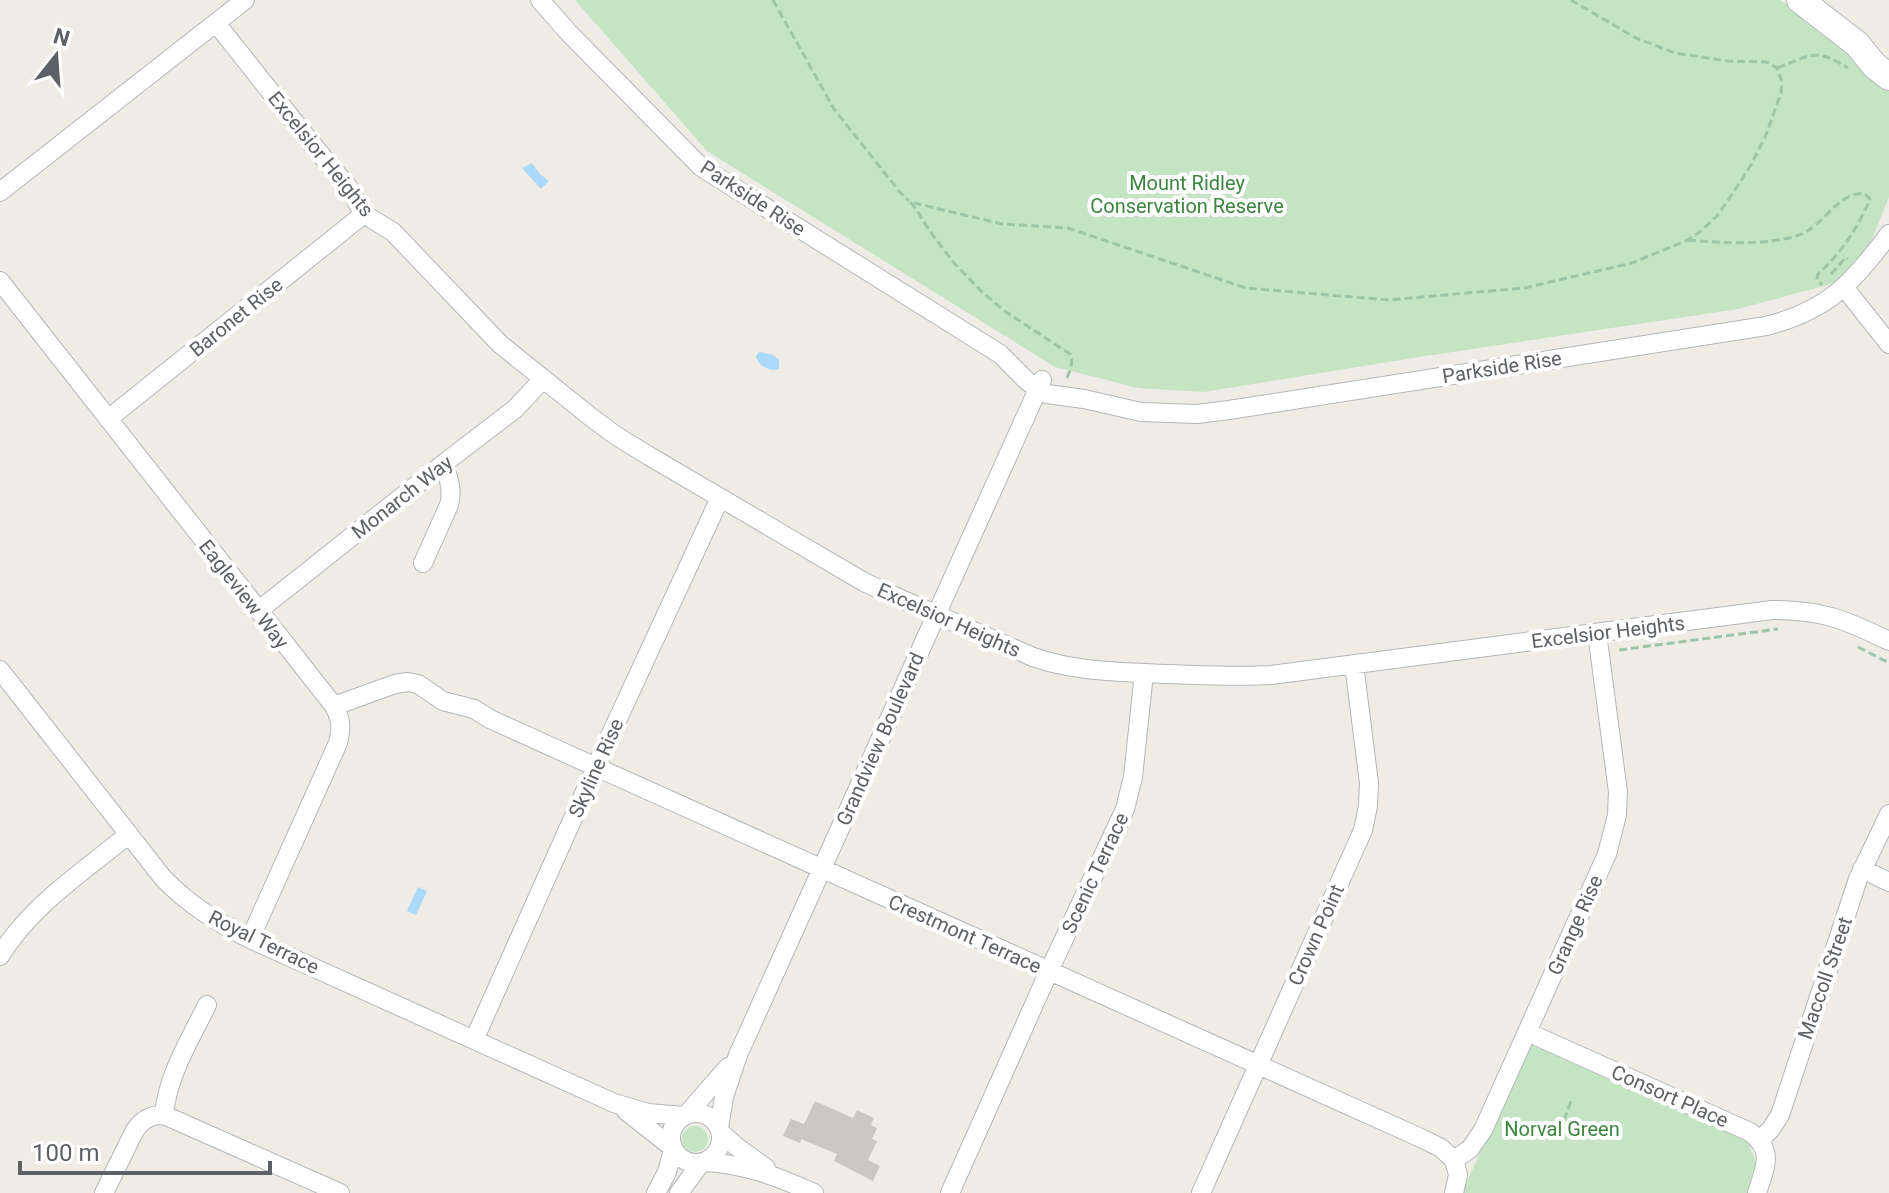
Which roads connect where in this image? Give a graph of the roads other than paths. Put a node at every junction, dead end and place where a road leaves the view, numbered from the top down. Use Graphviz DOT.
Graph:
graph roads {
  1 [pos="245,0"];
  2 [pos="540,0"];
  3 [pos="1800,0"];
  4 [pos="216,23"];
  5 [pos="1857,44"];
  6 [pos="1889,59"];
  7 [pos="1889,77"];
  8 [pos="0,192"];
  9 [pos="364,214"];
  10 [pos="1889,234"];
  11 [pos="0,281"];
  12 [pos="1834,282"];
  13 [pos="1889,344"];
  14 [pos="543,379"];
  15 [pos="1040,385"];
  16 [pos="1084,399"];
  17 [pos="108,419"];
  18 [pos="443,464"];
  19 [pos="720,498"];
  20 [pos="423,563"];
  21 [pos="258,611"];
  22 [pos="936,615"];
  23 [pos="1597,633"];
  24 [pos="1889,641"];
  25 [pos="1354,664"];
  26 [pos="1144,673"];
  27 [pos="3,680"];
  28 [pos="334,706"];
  29 [pos="596,767"];
  30 [pos="1889,814"];
  31 [pos="129,834"];
  32 [pos="822,868"];
  33 [pos="1862,869"];
  34 [pos="1889,882"];
  35 [pos="250,939"];
  36 [pos="0,956"];
  37 [pos="1049,971"];
  38 [pos="207,1005"];
  39 [pos="1527,1032"];
  40 [pos="474,1040"];
  41 [pos="738,1055"];
  42 [pos="1258,1066"];
  43 [pos="614,1103"];
  44 [pos="164,1115"];
  45 [pos="685,1115"];
  46 [pos="720,1130"];
  47 [pos="1760,1140"];
  48 [pos="672,1148"];
  49 [pos="1454,1160"];
  50 [pos="703,1163"];
  51 [pos="782,1179"];
  52 [pos="104,1193"];
  53 [pos="340,1193"];
  54 [pos="656,1193"];
  55 [pos="679,1193"];
  56 [pos="814,1193"];
  57 [pos="950,1193"];
  58 [pos="1201,1193"];
  59 [pos="1454,1193"];
  60 [pos="1757,1193"];
  1 -- 4 [label="street"];
  2 -- 15 [label="street, Parkside Rise"];
  3 -- 5 [label="street"];
  4 -- 8 [label="street"];
  4 -- 9 [label="street, Excelsior Heights"];
  5 -- 6 [label="street"];
  5 -- 7 [label="street"];
  9 -- 14 [label="street, Excelsior Heights"];
  9 -- 17 [label="street, Baronet Rise"];
  10 -- 12 [label="street, Parkside Rise"];
  11 -- 17 [label="street, Eagleview Way"];
  12 -- 13 [label="street"];
  12 -- 16 [label="street, Parkside Rise"];
  14 -- 18 [label="street, Monarch Way"];
  14 -- 19 [label="street, Excelsior Heights"];
  15 -- 16 [label="street, Parkside Rise"];
  15 -- 16 [label="street, Parkside Rise"];
  15 -- 22 [label="street, Grandview Boulevard"];
  17 -- 21 [label="street, Eagleview Way"];
  18 -- 20 [label="street"];
  18 -- 21 [label="street, Monarch Way"];
  19 -- 22 [label="street, Excelsior Heights"];
  19 -- 29 [label="street, Skyline Rise"];
  21 -- 28 [label="street, Eagleview Way"];
  22 -- 26 [label="street, Excelsior Heights"];
  22 -- 32 [label="street, Grandview Boulevard"];
  23 -- 24 [label="street, Excelsior Heights"];
  23 -- 25 [label="street, Excelsior Heights"];
  23 -- 39 [label="street, Grange Rise"];
  25 -- 26 [label="street, Excelsior Heights"];
  25 -- 42 [label="street, Crown Point"];
  26 -- 37 [label="street, Scenic Terrace"];
  27 -- 31 [label="street, Royal Terrace"];
  28 -- 29 [label="street, Crestmont Terrace"];
  28 -- 35 [label="street"];
  29 -- 32 [label="street, Crestmont Terrace"];
  29 -- 40 [label="street, Skyline Rise"];
  30 -- 33 [label="street, Maccoll Street"];
  31 -- 35 [label="street, Royal Terrace"];
  31 -- 36 [label="street"];
  32 -- 37 [label="street, Crestmont Terrace"];
  32 -- 41 [label="street, Grandview Boulevard"];
  33 -- 34 [label="street"];
  33 -- 47 [label="street, Maccoll Street"];
  35 -- 40 [label="street, Royal Terrace"];
  37 -- 42 [label="street, Crestmont Terrace"];
  37 -- 57 [label="street, Scenic Terrace"];
  38 -- 44 [label="street"];
  39 -- 47 [label="street, Consort Place"];
  39 -- 49 [label="street, Grange Rise"];
  40 -- 43 [label="street, Royal Terrace"];
  41 -- 45 [label="street, Grandview Boulevard"];
  41 -- 46 [label="street, Grandview Boulevard"];
  42 -- 49 [label="street, Crestmont Terrace"];
  42 -- 58 [label="street, Crown Point"];
  43 -- 45 [label="street, Royal Terrace"];
  43 -- 48 [label="street, Royal Terrace"];
  44 -- 52 [label="street"];
  44 -- 53 [label="street"];
  45 -- 46 [label="street"];
  45 -- 48 [label="street"];
  46 -- 50 [label="street"];
  46 -- 51 [label="street"];
  47 -- 60 [label="street"];
  48 -- 50 [label="street"];
  48 -- 54 [label="street"];
  49 -- 59 [label="street"];
  50 -- 51 [label="street"];
  50 -- 55 [label="street"];
  51 -- 56 [label="street"];
}
